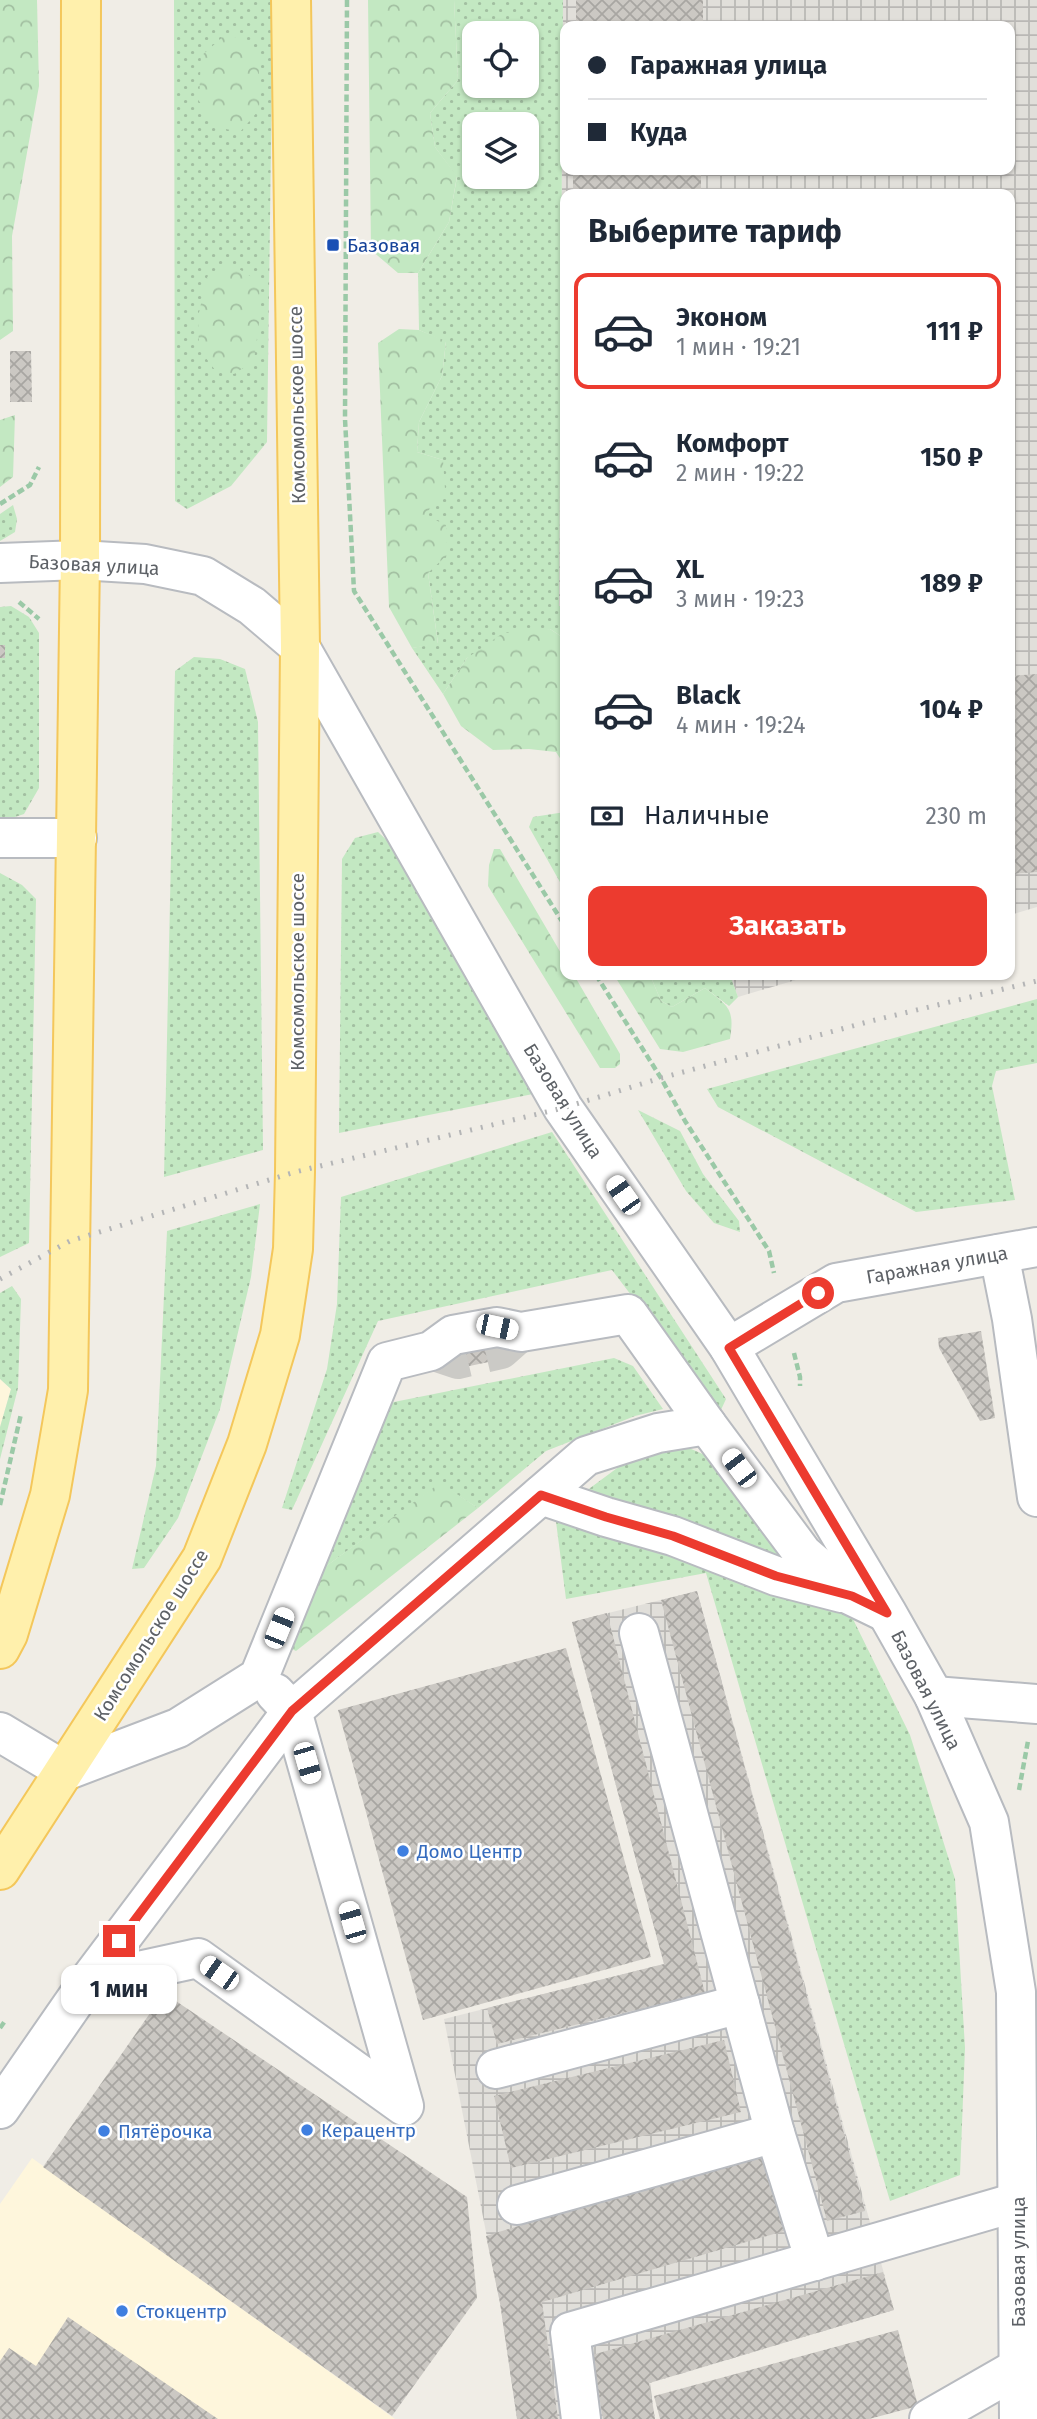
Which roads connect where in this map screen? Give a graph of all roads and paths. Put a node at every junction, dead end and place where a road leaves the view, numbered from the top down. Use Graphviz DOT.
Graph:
graph roads {
  1 [pos="81,0"];
  2 [pos="291,0"];
  3 [pos="347,0"];
  4 [pos="80,561"];
  5 [pos="0,563"];
  6 [pos="300,647"];
  7 [pos="0,838"];
  8 [pos="77,838"];
  9 [pos="560,918"];
  10 [pos="599,980"];
  11 [pos="685,1121"];
  12 [pos="1037,1247"];
  13 [pos="999,1254"];
  14 [pos="729,1348"];
  15 [pos="707,1426"];
  16 [pos="541,1495"];
  17 [pos="1037,1497"];
  18 [pos="852,1596"];
  19 [pos="887,1613"];
  20 [pos="639,1633"];
  21 [pos="0,1649"];
  22 [pos="259,1677"];
  23 [pos="934,1696"];
  24 [pos="1036,1700"];
  25 [pos="292,1711"];
  26 [pos="0,1732"];
  27 [pos="65,1771"];
  28 [pos="0,1870"];
  29 [pos="88,1982"];
  30 [pos="740,2004"];
  31 [pos="5,2021"];
  32 [pos="0,2028"];
  33 [pos="496,2069"];
  34 [pos="0,2109"];
  35 [pos="775,2133"];
  36 [pos="1017,2202"];
  37 [pos="517,2204"];
  38 [pos="815,2261"];
  39 [pos="1028,2367"];
  40 [pos="581,2419"];
  41 [pos="929,2419"];
  42 [pos="1019,2419"];
  1 -- 4 [label="main road"];
  2 -- 6 [label="main road, Комсомольское шоссе"];
  3 -- 9 [label="path"];
  4 -- 5 [label="street, Базовая улица"];
  4 -- 6 [label="street, Базовая улица"];
  4 -- 8 [label="main road"];
  6 -- 14 [label="street, Базовая улица"];
  6 -- 27 [label="main road, Комсомольское шоссе"];
  7 -- 8 [label="street"];
  8 -- 21 [label="main road"];
  10 -- 11 [label="path"];
  12 -- 13 [label="street, Гаражная улица"];
  13 -- 14 [label="street, Гаражная улица"];
  13 -- 17 [label="street"];
  14 -- 19 [label="street, Базовая улица"];
  15 -- 16 [label="street"];
  15 -- 18 [label="street"];
  15 -- 22 [label="street"];
  16 -- 18 [label="street"];
  16 -- 25 [label="street"];
  18 -- 19 [label="street"];
  19 -- 23 [label="street, Базовая улица"];
  20 -- 30 [label="street"];
  22 -- 25 [label="street"];
  22 -- 27 [label="street"];
  23 -- 24 [label="street"];
  23 -- 36 [label="street, Базовая улица"];
  25 -- 29 [label="street"];
  25 -- 29 [label="street"];
  26 -- 27 [label="street"];
  27 -- 28 [label="main road, Комсомольское шоссе"];
  29 -- 34 [label="street"];
  30 -- 33 [label="street"];
  30 -- 35 [label="street"];
  31 -- 32 [label="path"];
  35 -- 37 [label="street"];
  35 -- 38 [label="street"];
  36 -- 38 [label="street"];
  36 -- 39 [label="street, Базовая улица"];
  38 -- 40 [label="street"];
  39 -- 41 [label="street"];
  39 -- 42 [label="street, Базовая улица"];
}
